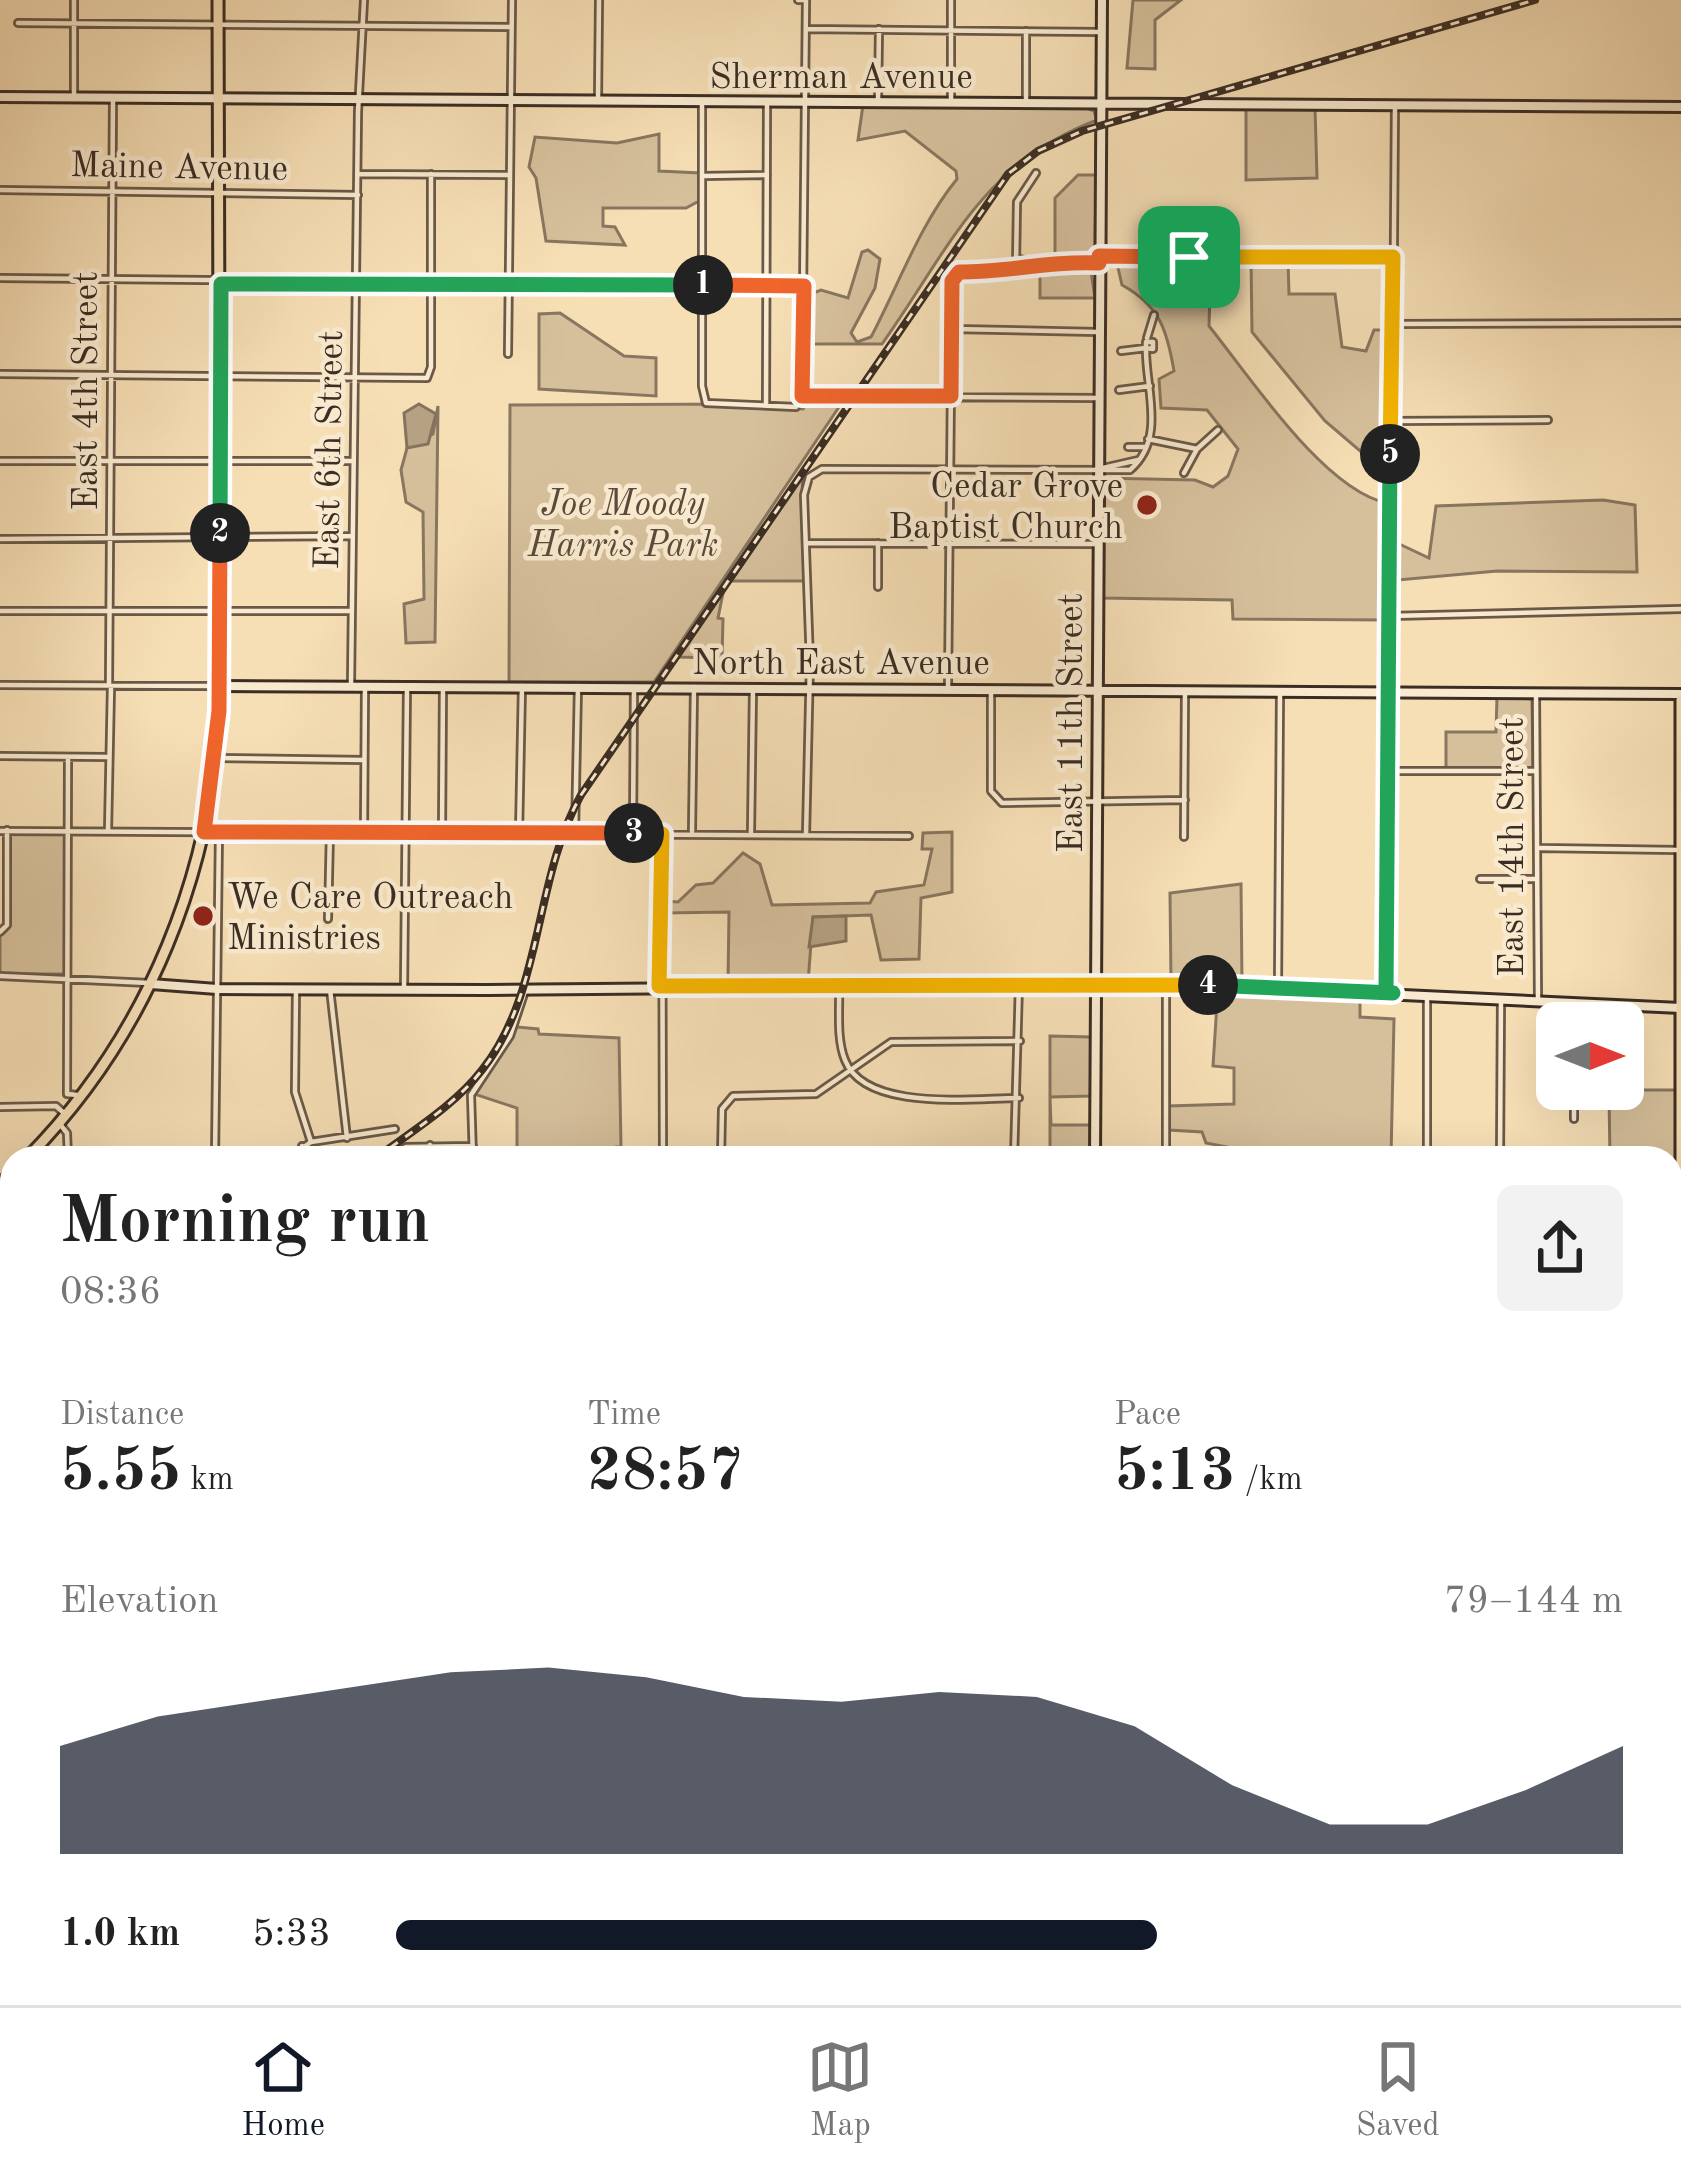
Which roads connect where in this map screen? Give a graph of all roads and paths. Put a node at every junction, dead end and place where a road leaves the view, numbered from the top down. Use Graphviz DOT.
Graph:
graph roads {
  1 [pos="74,0"];
  2 [pos="218,0"];
  3 [pos="364,0"];
  4 [pos="512,0"];
  5 [pos="599,0"];
  6 [pos="802,0"];
  7 [pos="951,0"];
  8 [pos="1102,0"];
  9 [pos="18,22"];
  10 [pos="74,23"];
  11 [pos="219,26"];
  12 [pos="364,26"];
  13 [pos="511,27"];
  14 [pos="806,29"];
  15 [pos="879,29"];
  16 [pos="951,30"];
  17 [pos="1026,31"];
  18 [pos="1102,32"];
  19 [pos="0,97"];
  20 [pos="74,97"];
  21 [pos="113,98"];
  22 [pos="222,98"];
  23 [pos="360,99"];
  24 [pos="510,99"];
  25 [pos="598,100"];
  26 [pos="702,101"];
  27 [pos="767,102"];
  28 [pos="805,102"];
  29 [pos="878,103"];
  30 [pos="952,103"];
  31 [pos="1026,104"];
  32 [pos="1101,104"];
  33 [pos="1395,106"];
  34 [pos="1681,107"];
  35 [pos="1036,172"];
  36 [pos="358,174"];
  37 [pos="431,174"];
  38 [pos="508,175"];
  39 [pos="703,176"];
  40 [pos="767,176"];
  41 [pos="0,190"];
  42 [pos="112,191"];
  43 [pos="222,193"];
  44 [pos="358,195"];
  45 [pos="1393,257"];
  46 [pos="1020,259"];
  47 [pos="1099,260"];
  48 [pos="1028,264"];
  49 [pos="1017,268"];
  50 [pos="0,278"];
  51 [pos="112,281"];
  52 [pos="221,284"];
  53 [pos="357,284"];
  54 [pos="432,284"];
  55 [pos="507,284"];
  56 [pos="702,285"];
  57 [pos="767,286"];
  58 [pos="804,286"];
  59 [pos="1154,315"];
  60 [pos="1681,323"];
  61 [pos="1391,324"];
  62 [pos="952,329"];
  63 [pos="1099,332"];
  64 [pos="1146,345"];
  65 [pos="1121,351"];
  66 [pos="508,354"];
  67 [pos="0,374"];
  68 [pos="111,377"];
  69 [pos="221,377"];
  70 [pos="353,378"];
  71 [pos="1150,386"];
  72 [pos="1119,390"];
  73 [pos="802,396"];
  74 [pos="951,396"];
  75 [pos="1098,398"];
  76 [pos="766,405"];
  77 [pos="1548,420"];
  78 [pos="1390,421"];
  79 [pos="1218,430"];
  80 [pos="1147,443"];
  81 [pos="1128,447"];
  82 [pos="1197,449"];
  83 [pos="0,460"];
  84 [pos="111,461"];
  85 [pos="352,461"];
  86 [pos="220,462"];
  87 [pos="950,469"];
  88 [pos="1098,470"];
  89 [pos="1184,473"];
  90 [pos="352,536"];
  91 [pos="220,537"];
  92 [pos="110,538"];
  93 [pos="0,539"];
  94 [pos="807,543"];
  95 [pos="878,543"];
  96 [pos="950,543"];
  97 [pos="1097,544"];
  98 [pos="878,587"];
  99 [pos="1681,609"];
  100 [pos="0,611"];
  101 [pos="110,611"];
  102 [pos="220,611"];
  103 [pos="352,611"];
  104 [pos="1390,616"];
  105 [pos="0,685"];
  106 [pos="110,685"];
  107 [pos="220,686"];
  108 [pos="351,686"];
  109 [pos="365,686"];
  110 [pos="407,686"];
  111 [pos="443,686"];
  112 [pos="522,686"];
  113 [pos="578,686"];
  114 [pos="634,687"];
  115 [pos="694,687"];
  116 [pos="752,688"];
  117 [pos="808,688"];
  118 [pos="949,688"];
  119 [pos="991,689"];
  120 [pos="1097,690"];
  121 [pos="1185,691"];
  122 [pos="1280,691"];
  123 [pos="1389,692"];
  124 [pos="1536,693"];
  125 [pos="1681,697"];
  126 [pos="0,756"];
  127 [pos="68,757"];
  128 [pos="110,757"];
  129 [pos="216,758"];
  130 [pos="364,760"];
  131 [pos="1389,771"];
  132 [pos="1536,771"];
  133 [pos="1680,780"];
  134 [pos="1185,800"];
  135 [pos="1095,802"];
  136 [pos="3,830"];
  137 [pos="68,830"];
  138 [pos="109,831"];
  139 [pos="204,832"];
  140 [pos="219,832"];
  141 [pos="330,832"];
  142 [pos="364,833"];
  143 [pos="405,833"];
  144 [pos="442,833"];
  145 [pos="519,833"];
  146 [pos="575,833"];
  147 [pos="633,833"];
  148 [pos="662,834"];
  149 [pos="692,834"];
  150 [pos="751,834"];
  151 [pos="806,835"];
  152 [pos="909,836"];
  153 [pos="1184,837"];
  154 [pos="1537,848"];
  155 [pos="1680,850"];
  156 [pos="1679,873"];
  157 [pos="1480,879"];
  158 [pos="1537,879"];
  159 [pos="328,919"];
  160 [pos="1679,924"];
  161 [pos="0,932"];
  162 [pos="0,976"];
  163 [pos="68,978"];
  164 [pos="151,984"];
  165 [pos="1019,984"];
  166 [pos="1166,984"];
  167 [pos="839,985"];
  168 [pos="1094,985"];
  169 [pos="659,986"];
  170 [pos="1278,987"];
  171 [pos="526,988"];
  172 [pos="217,989"];
  173 [pos="296,989"];
  174 [pos="330,989"];
  175 [pos="404,989"];
  176 [pos="1389,993"];
  177 [pos="1427,994"];
  178 [pos="1501,999"];
  179 [pos="1538,1001"];
  180 [pos="1556,1002"];
  181 [pos="1644,1006"];
  182 [pos="1680,1008"];
  183 [pos="1020,1041"];
  184 [pos="851,1071"];
  185 [pos="1680,1091"];
  186 [pos="67,1094"];
  187 [pos="82,1095"];
  188 [pos="1019,1098"];
  189 [pos="56,1106"];
  190 [pos="0,1107"];
  191 [pos="1574,1110"];
  192 [pos="62,1119"];
  193 [pos="1574,1119"];
  194 [pos="395,1129"];
  195 [pos="347,1138"];
  196 [pos="311,1142"];
  197 [pos="430,1145"];
  198 [pos="38,1146"];
  199 [pos="68,1146"];
  200 [pos="215,1146"];
  201 [pos="302,1146"];
  202 [pos="418,1146"];
  203 [pos="473,1146"];
  204 [pos="663,1146"];
  205 [pos="722,1146"];
  206 [pos="1015,1146"];
  207 [pos="1094,1146"];
  208 [pos="1166,1146"];
  209 [pos="1427,1146"];
  210 [pos="1500,1146"];
  211 [pos="1679,1146"];
  1 -- 10 [label="street"];
  2 -- 11 [label="main road"];
  3 -- 12 [label="street, East 6th Street"];
  4 -- 13 [label="street"];
  5 -- 25 [label="street"];
  6 -- 14 [label="street"];
  7 -- 16 [label="street"];
  8 -- 18 [label="street, East 11th Street"];
  9 -- 10 [label="street"];
  10 -- 11 [label="street"];
  10 -- 20 [label="street"];
  11 -- 12 [label="street"];
  11 -- 22 [label="main road"];
  12 -- 13 [label="street"];
  12 -- 23 [label="street, East 6th Street"];
  13 -- 24 [label="street"];
  14 -- 15 [label="street"];
  14 -- 28 [label="street"];
  15 -- 16 [label="street"];
  15 -- 29 [label="street"];
  16 -- 17 [label="street"];
  16 -- 30 [label="street"];
  17 -- 18 [label="street"];
  17 -- 31 [label="street"];
  18 -- 32 [label="street, East 11th Street"];
  19 -- 20 [label="street, Sherman Avenue"];
  20 -- 21 [label="street, Sherman Avenue"];
  21 -- 22 [label="street, Sherman Avenue"];
  21 -- 42 [label="street, East 4th Street"];
  22 -- 23 [label="street, Sherman Avenue"];
  22 -- 43 [label="main road"];
  23 -- 24 [label="street, Sherman Avenue"];
  23 -- 36 [label="street, East 6th Street"];
  24 -- 25 [label="street, Sherman Avenue"];
  24 -- 38 [label="street"];
  25 -- 26 [label="street, Sherman Avenue"];
  26 -- 27 [label="street, Sherman Avenue"];
  26 -- 39 [label="street"];
  27 -- 28 [label="street, Sherman Avenue"];
  27 -- 40 [label="street"];
  28 -- 29 [label="street, Sherman Avenue"];
  28 -- 58 [label="street"];
  29 -- 30 [label="street, Sherman Avenue"];
  30 -- 31 [label="street, Sherman Avenue"];
  31 -- 32 [label="street, Sherman Avenue"];
  32 -- 33 [label="street, Sherman Avenue"];
  32 -- 47 [label="street, East 11th Street"];
  33 -- 34 [label="street, Sherman Avenue"];
  33 -- 45 [label="street"];
  35 -- 46 [label="street"];
  36 -- 37 [label="street"];
  36 -- 44 [label="street, East 6th Street"];
  37 -- 38 [label="street"];
  37 -- 54 [label="street"];
  38 -- 55 [label="street"];
  39 -- 40 [label="street"];
  39 -- 56 [label="street"];
  40 -- 57 [label="street"];
  41 -- 42 [label="street, Maine Avenue"];
  42 -- 43 [label="street, Maine Avenue"];
  42 -- 51 [label="street, East 4th Street"];
  43 -- 44 [label="street, Maine Avenue"];
  43 -- 52 [label="main road"];
  44 -- 53 [label="street, East 6th Street"];
  45 -- 47 [label="street"];
  45 -- 61 [label="street"];
  46 -- 48 [label="street"];
  46 -- 49 [label="street"];
  47 -- 48 [label="street"];
  47 -- 63 [label="street, East 11th Street"];
  48 -- 49 [label="street"];
  49 -- 62 [label="street"];
  50 -- 51 [label="street"];
  51 -- 52 [label="street"];
  51 -- 68 [label="street, East 4th Street"];
  52 -- 53 [label="street"];
  52 -- 69 [label="main road"];
  53 -- 54 [label="street"];
  53 -- 70 [label="street, East 6th Street"];
  54 -- 55 [label="street"];
  54 -- 70 [label="street"];
  55 -- 56 [label="street"];
  55 -- 66 [label="street"];
  56 -- 57 [label="street"];
  56 -- 76 [label="street"];
  57 -- 58 [label="street"];
  57 -- 76 [label="street"];
  58 -- 73 [label="street"];
  59 -- 64 [label="street"];
  60 -- 61 [label="street"];
  61 -- 78 [label="street"];
  62 -- 63 [label="street"];
  62 -- 74 [label="street"];
  63 -- 75 [label="street, East 11th Street"];
  64 -- 65 [label="street"];
  64 -- 71 [label="street"];
  67 -- 68 [label="street"];
  68 -- 69 [label="street"];
  68 -- 84 [label="street, East 4th Street"];
  69 -- 70 [label="street"];
  69 -- 86 [label="main road"];
  70 -- 85 [label="street, East 6th Street"];
  71 -- 72 [label="street"];
  71 -- 80 [label="street"];
  73 -- 74 [label="street"];
  73 -- 76 [label="street"];
  74 -- 75 [label="street"];
  74 -- 87 [label="street"];
  75 -- 88 [label="street, East 11th Street"];
  77 -- 78 [label="street"];
  78 -- 104 [label="street"];
  79 -- 82 [label="street"];
  80 -- 81 [label="street"];
  80 -- 82 [label="street"];
  80 -- 88 [label="street"];
  82 -- 89 [label="street"];
  83 -- 84 [label="street"];
  84 -- 86 [label="street"];
  84 -- 92 [label="street, East 4th Street"];
  85 -- 86 [label="street"];
  85 -- 90 [label="street, East 6th Street"];
  86 -- 91 [label="main road"];
  87 -- 88 [label="street"];
  87 -- 94 [label="street"];
  87 -- 96 [label="street"];
  88 -- 97 [label="street, East 11th Street"];
  90 -- 91 [label="street"];
  90 -- 103 [label="street, East 6th Street"];
  91 -- 92 [label="street"];
  91 -- 102 [label="main road"];
  92 -- 93 [label="street"];
  92 -- 101 [label="street, East 4th Street"];
  94 -- 95 [label="street"];
  94 -- 117 [label="street"];
  95 -- 96 [label="street"];
  95 -- 98 [label="street"];
  96 -- 97 [label="street"];
  96 -- 118 [label="street"];
  97 -- 120 [label="street, East 11th Street"];
  99 -- 104 [label="street"];
  100 -- 101 [label="street"];
  101 -- 102 [label="street"];
  101 -- 106 [label="street, East 4th Street"];
  102 -- 103 [label="street"];
  102 -- 107 [label="main road"];
  103 -- 108 [label="street, East 6th Street"];
  104 -- 123 [label="street"];
  105 -- 106 [label="street, North East Avenue"];
  106 -- 107 [label="street, North East Avenue"];
  106 -- 128 [label="street, East 4th Street"];
  107 -- 108 [label="street, North East Avenue"];
  107 -- 129 [label="main road"];
  108 -- 109 [label="street, North East Avenue"];
  109 -- 110 [label="street, North East Avenue"];
  109 -- 130 [label="street"];
  110 -- 111 [label="street, North East Avenue"];
  110 -- 143 [label="street"];
  111 -- 112 [label="street, North East Avenue"];
  111 -- 144 [label="street"];
  112 -- 113 [label="street, North East Avenue"];
  112 -- 145 [label="street"];
  113 -- 114 [label="street, North East Avenue"];
  113 -- 146 [label="street"];
  114 -- 115 [label="street, North East Avenue"];
  114 -- 147 [label="street"];
  115 -- 116 [label="street, North East Avenue"];
  115 -- 149 [label="street"];
  116 -- 117 [label="street, North East Avenue"];
  116 -- 150 [label="street"];
  117 -- 118 [label="street, North East Avenue"];
  117 -- 151 [label="street"];
  118 -- 119 [label="street, North East Avenue"];
  119 -- 120 [label="street, North East Avenue"];
  119 -- 135 [label="street"];
  120 -- 121 [label="street, North East Avenue"];
  120 -- 135 [label="street, East 11th Street"];
  121 -- 122 [label="street, North East Avenue"];
  121 -- 134 [label="street"];
  122 -- 123 [label="street, North East Avenue"];
  122 -- 170 [label="street"];
  123 -- 124 [label="street, North East Avenue"];
  123 -- 131 [label="street"];
  124 -- 125 [label="street, North East Avenue"];
  124 -- 132 [label="street, East 14th Street"];
  125 -- 133 [label="main road"];
  126 -- 127 [label="street"];
  127 -- 128 [label="street"];
  127 -- 137 [label="street"];
  128 -- 138 [label="street, East 4th Street"];
  129 -- 130 [label="street"];
  129 -- 139 [label="main road"];
  130 -- 142 [label="street"];
  131 -- 132 [label="street"];
  131 -- 176 [label="street"];
  132 -- 154 [label="street, East 14th Street"];
  133 -- 155 [label="main road"];
  134 -- 135 [label="street"];
  134 -- 153 [label="street"];
  135 -- 168 [label="street, East 11th Street"];
  136 -- 137 [label="street"];
  136 -- 161 [label="street"];
  137 -- 138 [label="street"];
  137 -- 163 [label="street"];
  138 -- 139 [label="street"];
  139 -- 140 [label="street"];
  139 -- 164 [label="main road"];
  140 -- 141 [label="street"];
  140 -- 172 [label="street"];
  141 -- 142 [label="street"];
  141 -- 159 [label="street"];
  142 -- 143 [label="street"];
  143 -- 144 [label="street"];
  143 -- 175 [label="street"];
  144 -- 145 [label="street"];
  145 -- 146 [label="street"];
  146 -- 147 [label="street"];
  147 -- 148 [label="street"];
  148 -- 149 [label="street"];
  148 -- 169 [label="street"];
  149 -- 150 [label="street"];
  150 -- 151 [label="street"];
  151 -- 152 [label="street"];
  154 -- 155 [label="street"];
  154 -- 158 [label="street, East 14th Street"];
  155 -- 156 [label="main road"];
  156 -- 160 [label="main road"];
  157 -- 158 [label="street"];
  158 -- 179 [label="street, East 14th Street"];
  160 -- 182 [label="main road"];
  162 -- 163 [label="street"];
  163 -- 164 [label="street"];
  163 -- 186 [label="street"];
  164 -- 172 [label="street"];
  164 -- 187 [label="main road"];
  165 -- 167 [label="street"];
  165 -- 168 [label="street"];
  165 -- 183 [label="street"];
  166 -- 168 [label="street"];
  166 -- 170 [label="street"];
  166 -- 208 [label="street"];
  167 -- 169 [label="street"];
  167 -- 184 [label="street"];
  168 -- 207 [label="street, East 11th Street"];
  169 -- 171 [label="street"];
  169 -- 204 [label="street"];
  170 -- 176 [label="street"];
  171 -- 175 [label="street"];
  171 -- 203 [label="street"];
  172 -- 173 [label="street"];
  172 -- 200 [label="street"];
  173 -- 174 [label="street"];
  173 -- 196 [label="street"];
  174 -- 175 [label="street"];
  174 -- 195 [label="street"];
  176 -- 177 [label="street"];
  177 -- 178 [label="street"];
  177 -- 209 [label="street"];
  178 -- 179 [label="street"];
  178 -- 210 [label="street, East 14th Street"];
  179 -- 180 [label="street"];
  181 -- 182 [label="street"];
  182 -- 185 [label="main road"];
  183 -- 184 [label="street"];
  183 -- 188 [label="street"];
  184 -- 188 [label="street"];
  184 -- 205 [label="street"];
  185 -- 211 [label="main road"];
  186 -- 187 [label="street"];
  186 -- 189 [label="street"];
  187 -- 192 [label="main road"];
  188 -- 206 [label="street"];
  189 -- 190 [label="street"];
  189 -- 192 [label="street"];
  191 -- 193 [label="street"];
  192 -- 198 [label="main road"];
  192 -- 199 [label="street"];
  194 -- 195 [label="street"];
  195 -- 196 [label="street"];
  196 -- 201 [label="street"];
  197 -- 202 [label="street"];
  197 -- 203 [label="street"];
}
